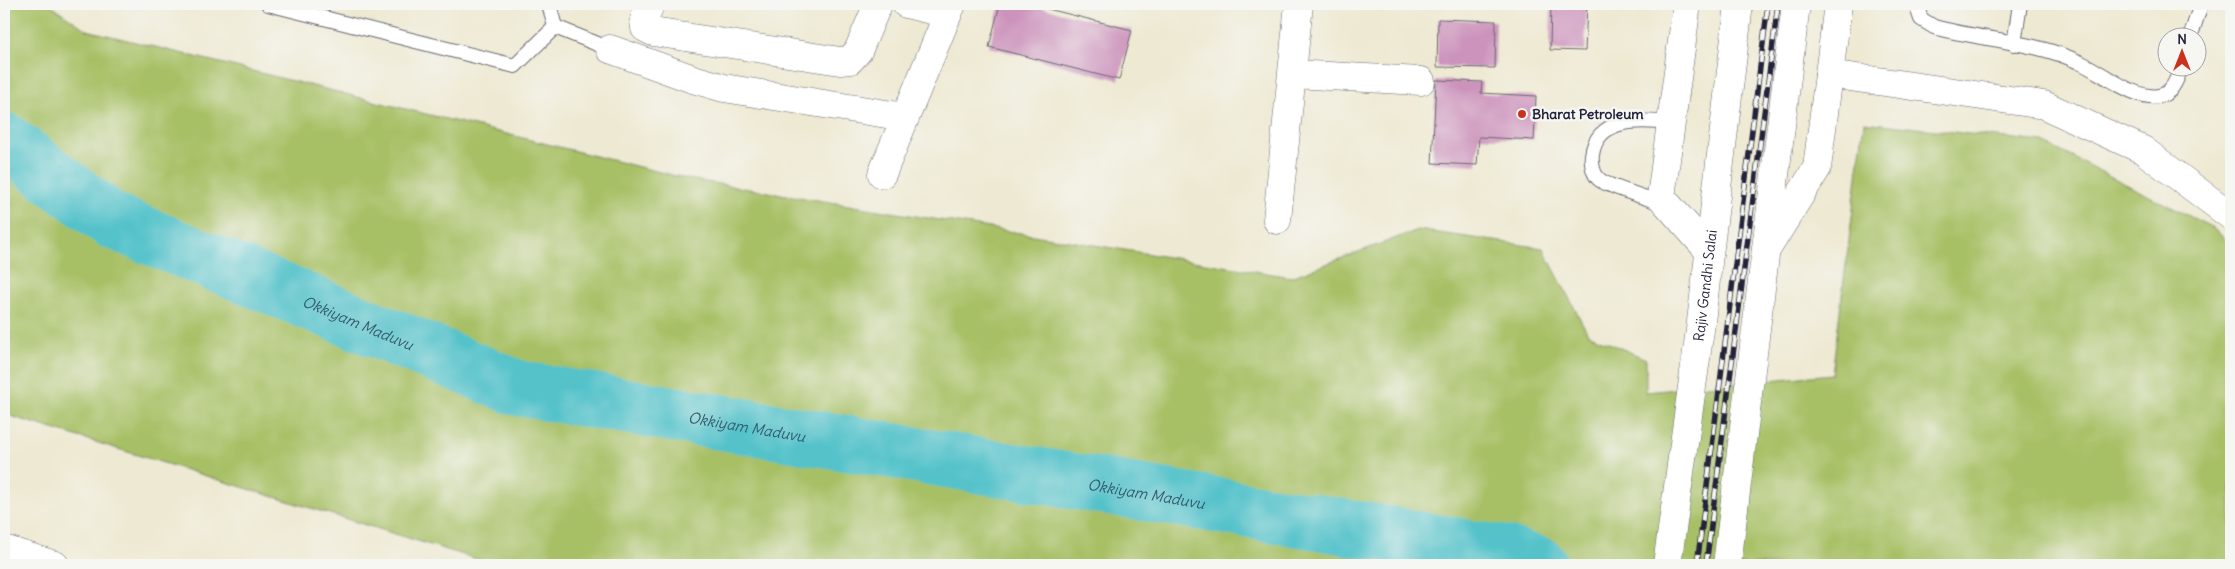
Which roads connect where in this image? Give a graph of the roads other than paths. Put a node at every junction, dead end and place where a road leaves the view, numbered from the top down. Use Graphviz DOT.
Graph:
graph roads {
  1 [pos="268,4"];
  2 [pos="550,4"];
  3 [pos="650,4"];
  4 [pos="878,4"];
  5 [pos="906,4"];
  6 [pos="1299,4"];
  7 [pos="1687,4"];
  8 [pos="1739,4"];
  9 [pos="1796,4"];
  10 [pos="1838,4"];
  11 [pos="1916,4"];
  12 [pos="2020,4"];
  13 [pos="2201,4"];
  14 [pos="949,9"];
  15 [pos="556,27"];
  16 [pos="2193,28"];
  17 [pos="2014,44"];
  18 [pos="610,49"];
  19 [pos="1292,74"];
  20 [pos="1829,74"];
  21 [pos="2177,78"];
  22 [pos="1421,82"];
  23 [pos="905,117"];
  24 [pos="1670,123"];
  25 [pos="882,174"];
  26 [pos="1668,205"];
  27 [pos="2231,216"];
  28 [pos="1277,220"];
  29 [pos="1766,250"];
  30 [pos="1709,251"];
  31 [pos="4,549"];
  32 [pos="55,565"];
  33 [pos="1667,565"];
  34 [pos="1727,565"];
  1 -- 15 [label="lane"];
  2 -- 15 [label="lane"];
  3 -- 4 [label="street"];
  5 -- 14 [label="street"];
  6 -- 19 [label="street"];
  7 -- 24 [label="street"];
  8 -- 30 [label="street, Rajiv Gandhi Salai"];
  9 -- 29 [label="street"];
  10 -- 20 [label="street"];
  11 -- 17 [label="lane"];
  12 -- 17 [label="lane"];
  13 -- 16 [label="lane"];
  14 -- 23 [label="street"];
  15 -- 18 [label="lane"];
  17 -- 21 [label="lane"];
  18 -- 23 [label="street"];
  19 -- 22 [label="street"];
  19 -- 28 [label="street"];
  20 -- 27 [label="street"];
  20 -- 29 [label="street"];
  23 -- 25 [label="street"];
  24 -- 26 [label="street"];
  24 -- 26 [label="lane"];
  26 -- 30 [label="street"];
  29 -- 34 [label="street"];
  30 -- 33 [label="street, Rajiv Gandhi Salai"];
  31 -- 32 [label="street"];
}
